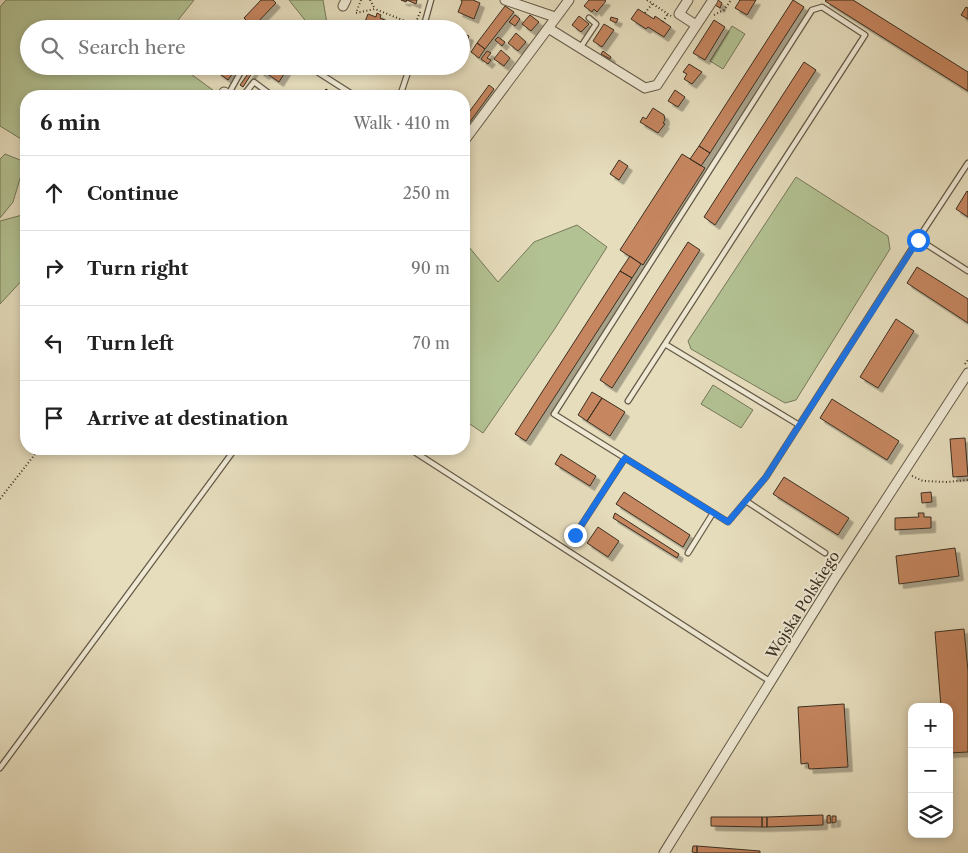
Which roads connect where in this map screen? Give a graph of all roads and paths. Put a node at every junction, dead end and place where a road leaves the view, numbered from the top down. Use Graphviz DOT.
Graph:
graph roads {
  1 [pos="361,0"];
  2 [pos="370,0"];
  3 [pos="431,0"];
  4 [pos="505,0"];
  5 [pos="568,0"];
  6 [pos="647,0"];
  7 [pos="688,0"];
  8 [pos="712,0"];
  9 [pos="730,0"];
  10 [pos="652,4"];
  11 [pos="421,8"];
  12 [pos="375,9"];
  13 [pos="645,13"];
  14 [pos="668,14"];
  15 [pos="555,17"];
  16 [pos="589,18"];
  17 [pos="708,18"];
  18 [pos="404,20"];
  19 [pos="416,20"];
  20 [pos="425,20"];
  21 [pos="676,20"];
  22 [pos="663,22"];
  23 [pos="696,25"];
  24 [pos="548,28"];
  25 [pos="580,49"];
  26 [pos="239,75"];
  27 [pos="322,75"];
  28 [pos="407,75"];
  29 [pos="230,90"];
  30 [pos="248,90"];
  31 [pos="265,90"];
  32 [pos="346,90"];
  33 [pos="402,90"];
  34 [pos="470,133"];
  35 [pos="968,163"];
  36 [pos="918,240"];
  37 [pos="968,271"];
  38 [pos="665,344"];
  39 [pos="968,373"];
  40 [pos="628,402"];
  41 [pos="799,425"];
  42 [pos="34,455"];
  43 [pos="231,455"];
  44 [pos="419,455"];
  45 [pos="625,458"];
  46 [pos="914,477"];
  47 [pos="968,480"];
  48 [pos="0,499"];
  49 [pos="746,501"];
  50 [pos="713,512"];
  51 [pos="575,535"];
  52 [pos="688,553"];
  53 [pos="825,553"];
  54 [pos="771,682"];
  55 [pos="0,768"];
  56 [pos="664,853"];
  1 -- 12 [label="path"];
  2 -- 12 [label="path"];
  3 -- 20 [label="lane"];
  4 -- 15 [label="street"];
  5 -- 15 [label="street"];
  6 -- 10 [label="path"];
  7 -- 23 [label="street"];
  8 -- 23 [label="street"];
  9 -- 17 [label="path"];
  10 -- 13 [label="path"];
  10 -- 14 [label="path"];
  11 -- 19 [label="path"];
  12 -- 18 [label="path"];
  14 -- 21 [label="path"];
  14 -- 22 [label="path"];
  15 -- 24 [label="street"];
  16 -- 25 [label="lane"];
  23 -- 25 [label="street"];
  24 -- 25 [label="street"];
  24 -- 34 [label="street"];
  26 -- 29 [label="lane"];
  27 -- 32 [label="lane"];
  28 -- 33 [label="lane"];
  30 -- 31 [label="lane"];
  35 -- 36 [label="lane"];
  36 -- 37 [label="lane"];
  36 -- 41 [label="lane"];
  38 -- 40 [label="lane"];
  38 -- 41 [label="lane"];
  38 -- 45 [label="lane"];
  39 -- 54 [label="street, Wojska Polskiego"];
  41 -- 49 [label="lane"];
  42 -- 48 [label="path"];
  43 -- 55 [label="lane"];
  44 -- 54 [label="lane"];
  45 -- 50 [label="lane"];
  45 -- 51 [label="lane"];
  46 -- 47 [label="path"];
  49 -- 50 [label="lane"];
  49 -- 53 [label="lane"];
  50 -- 52 [label="lane"];
  54 -- 56 [label="street, Wojska Polskiego"];
}
